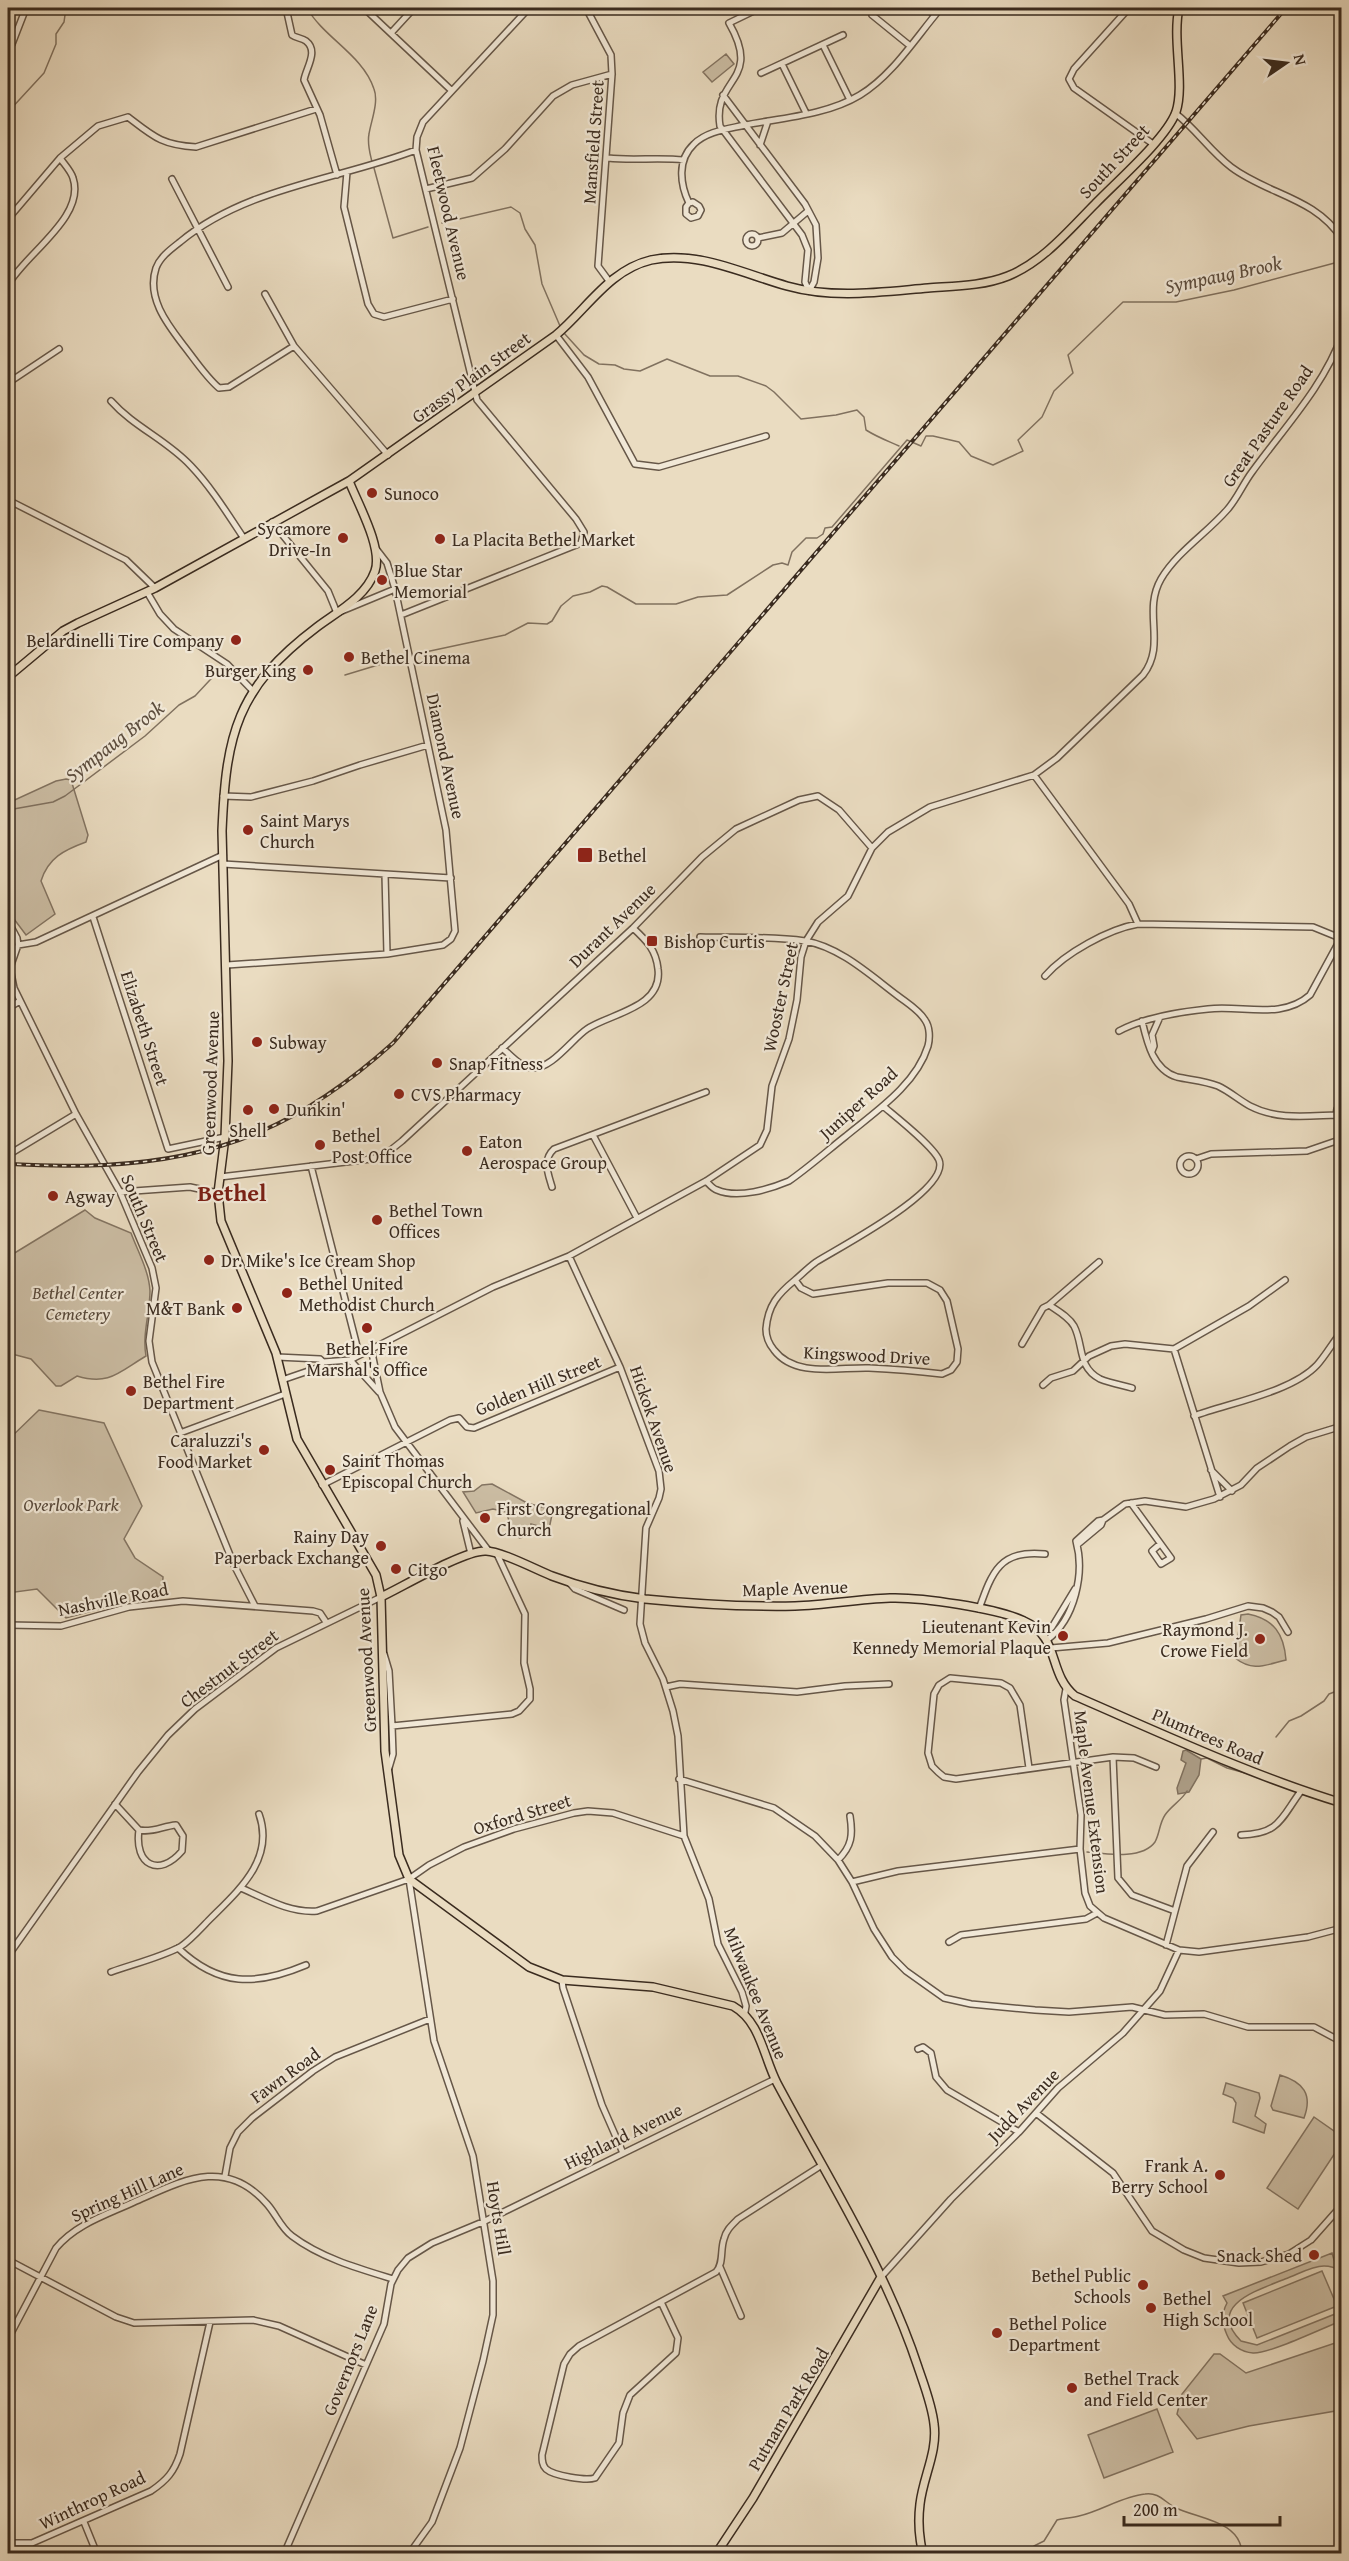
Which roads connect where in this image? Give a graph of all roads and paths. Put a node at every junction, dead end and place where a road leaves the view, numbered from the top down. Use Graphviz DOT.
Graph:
graph roads {
  1 [pos="26,8"];
  2 [pos="287,8"];
  3 [pos="363,8"];
  4 [pos="414,8"];
  5 [pos="529,8"];
  6 [pos="586,8"];
  7 [pos="760,8"];
  8 [pos="878,8"];
  9 [pos="926,8"];
  10 [pos="941,8"];
  11 [pos="1129,8"];
  12 [pos="1179,8"];
  13 [pos="935,15"];
  14 [pos="391,33"];
  15 [pos="843,35"];
  16 [pos="823,45"];
  17 [pos="909,45"];
  18 [pos="8,49"];
  19 [pos="782,64"];
  20 [pos="761,73"];
  21 [pos="612,74"];
  22 [pos="451,90"];
  23 [pos="723,94"];
  24 [pos="850,100"];
  25 [pos="316,108"];
  26 [pos="806,113"];
  27 [pos="1175,113"];
  28 [pos="768,121"];
  29 [pos="746,125"];
  30 [pos="721,130"];
  31 [pos="760,144"];
  32 [pos="1153,144"];
  33 [pos="416,150"];
  34 [pos="60,158"];
  35 [pos="608,158"];
  36 [pos="684,160"];
  37 [pos="347,172"];
  38 [pos="337,175"];
  39 [pos="172,179"];
  40 [pos="426,189"];
  41 [pos="689,203"];
  42 [pos="808,211"];
  43 [pos="8,219"];
  44 [pos="793,224"];
  45 [pos="197,228"];
  46 [pos="758,238"];
  47 [pos="1341,239"];
  48 [pos="609,281"];
  49 [pos="984,283"];
  50 [pos="8,285"];
  51 [pos="228,287"];
  52 [pos="809,291"];
  53 [pos="264,294"];
  54 [pos="453,299"];
  55 [pos="561,331"];
  56 [pos="1341,335"];
  57 [pos="294,346"];
  58 [pos="59,349"];
  59 [pos="8,383"];
  60 [pos="475,394"];
  61 [pos="111,401"];
  62 [pos="766,436"];
  63 [pos="388,455"];
  64 [pos="349,481"];
  65 [pos="8,500"];
  66 [pos="272,522"];
  67 [pos="1209,528"];
  68 [pos="243,537"];
  69 [pos="377,550"];
  70 [pos="155,588"];
  71 [pos="395,588"];
  72 [pos="147,592"];
  73 [pos="337,613"];
  74 [pos="401,615"];
  75 [pos="8,676"];
  76 [pos="252,690"];
  77 [pos="428,745"];
  78 [pos="1034,775"];
  79 [pos="223,796"];
  80 [pos="872,848"];
  81 [pos="222,855"];
  82 [pos="223,864"];
  83 [pos="385,874"];
  84 [pos="452,878"];
  85 [pos="93,916"];
  86 [pos="8,921"];
  87 [pos="1138,924"];
  88 [pos="633,928"];
  89 [pos="700,937"];
  90 [pos="1341,937"];
  91 [pos="806,941"];
  92 [pos="18,945"];
  93 [pos="387,954"];
  94 [pos="227,965"];
  95 [pos="9,974"];
  96 [pos="1045,976"];
  97 [pos="20,1001"];
  98 [pos="8,1008"];
  99 [pos="1160,1017"];
  100 [pos="1143,1021"];
  101 [pos="1119,1031"];
  102 [pos="502,1047"];
  103 [pos="1152,1051"];
  104 [pos="706,1092"];
  105 [pos="1341,1105"];
  106 [pos="883,1106"];
  107 [pos="76,1114"];
  108 [pos="1336,1115"];
  109 [pos="1341,1122"];
  110 [pos="593,1135"];
  111 [pos="225,1137"];
  112 [pos="1341,1139"];
  113 [pos="8,1155"];
  114 [pos="1196,1159"];
  115 [pos="311,1166"];
  116 [pos="220,1177"];
  117 [pos="706,1181"];
  118 [pos="552,1187"];
  119 [pos="120,1192"];
  120 [pos="218,1193"];
  121 [pos="637,1218"];
  122 [pos="569,1256"];
  123 [pos="1099,1262"];
  124 [pos="795,1280"];
  125 [pos="1285,1280"];
  126 [pos="1049,1305"];
  127 [pos="1341,1332"];
  128 [pos="1336,1338"];
  129 [pos="1022,1344"];
  130 [pos="1341,1344"];
  131 [pos="371,1348"];
  132 [pos="1174,1349"];
  133 [pos="359,1354"];
  134 [pos="277,1357"];
  135 [pos="350,1360"];
  136 [pos="1083,1360"];
  137 [pos="323,1362"];
  138 [pos="620,1367"];
  139 [pos="282,1380"];
  140 [pos="1043,1385"];
  141 [pos="1132,1388"];
  142 [pos="380,1392"];
  143 [pos="285,1395"];
  144 [pos="1194,1416"];
  145 [pos="1341,1426"];
  146 [pos="180,1433"];
  147 [pos="404,1442"];
  148 [pos="1210,1469"];
  149 [pos="322,1485"];
  150 [pos="1232,1491"];
  151 [pos="1220,1497"];
  152 [pos="1131,1503"];
  153 [pos="461,1517"];
  154 [pos="1160,1544"];
  155 [pos="488,1550"];
  156 [pos="471,1554"];
  157 [pos="497,1554"];
  158 [pos="1045,1554"];
  159 [pos="568,1581"];
  160 [pos="381,1597"];
  161 [pos="642,1598"];
  162 [pos="255,1606"];
  163 [pos="979,1609"];
  164 [pos="624,1611"];
  165 [pos="326,1622"];
  166 [pos="8,1625"];
  167 [pos="1288,1632"];
  168 [pos="1046,1637"];
  169 [pos="382,1647"];
  170 [pos="1051,1648"];
  171 [pos="889,1684"];
  172 [pos="666,1687"];
  173 [pos="1066,1689"];
  174 [pos="392,1726"];
  175 [pos="1113,1757"];
  176 [pos="1073,1762"];
  177 [pos="1156,1767"];
  178 [pos="1029,1768"];
  179 [pos="388,1771"];
  180 [pos="679,1779"];
  181 [pos="1302,1791"];
  182 [pos="1341,1803"];
  183 [pos="115,1804"];
  184 [pos="259,1814"];
  185 [pos="850,1816"];
  186 [pos="139,1830"];
  187 [pos="1213,1832"];
  188 [pos="1241,1835"];
  189 [pos="684,1836"];
  190 [pos="1080,1849"];
  191 [pos="838,1860"];
  192 [pos="409,1879"];
  193 [pos="852,1882"];
  194 [pos="241,1888"];
  195 [pos="1175,1911"];
  196 [pos="1097,1913"];
  197 [pos="1341,1928"];
  198 [pos="949,1942"];
  199 [pos="1166,1945"];
  200 [pos="178,1948"];
  201 [pos="1179,1950"];
  202 [pos="8,1956"];
  203 [pos="306,1965"];
  204 [pos="111,1972"];
  205 [pos="562,1980"];
  206 [pos="1144,2011"];
  207 [pos="745,2012"];
  208 [pos="430,2019"];
  209 [pos="1341,2042"];
  210 [pos="918,2049"];
  211 [pos="775,2079"];
  212 [pos="1036,2113"];
  213 [pos="1019,2133"];
  214 [pos="623,2153"];
  215 [pos="822,2165"];
  216 [pos="225,2176"];
  217 [pos="1341,2205"];
  218 [pos="485,2221"];
  219 [pos="8,2259"];
  220 [pos="720,2267"];
  221 [pos="880,2277"];
  222 [pos="40,2278"];
  223 [pos="393,2279"];
  224 [pos="661,2302"];
  225 [pos="741,2316"];
  226 [pos="210,2322"];
  227 [pos="8,2339"];
  228 [pos="366,2365"];
  229 [pos="84,2522"];
  230 [pos="8,2543"];
  231 [pos="97,2553"];
  232 [pos="284,2553"];
  233 [pos="409,2553"];
  234 [pos="716,2553"];
  235 [pos="923,2553"];
  1 -- 18 [label="street"];
  2 -- 25 [label="street"];
  3 -- 14 [label="street"];
  4 -- 14 [label="street"];
  5 -- 22 [label="street, Fleetwood Avenue"];
  6 -- 21 [label="street, Mansfield Street"];
  7 -- 23 [label="street"];
  8 -- 17 [label="street"];
  9 -- 13 [label="street"];
  10 -- 13 [label="street"];
  11 -- 32 [label="street"];
  12 -- 27 [label="main road"];
  13 -- 17 [label="street"];
  14 -- 22 [label="street"];
  15 -- 16 [label="street"];
  16 -- 19 [label="street"];
  16 -- 24 [label="street"];
  17 -- 24 [label="street"];
  19 -- 20 [label="street"];
  19 -- 26 [label="street"];
  21 -- 35 [label="street, Mansfield Street"];
  21 -- 40 [label="street"];
  22 -- 33 [label="street, Fleetwood Avenue"];
  23 -- 29 [label="street"];
  23 -- 30 [label="street"];
  24 -- 26 [label="street"];
  25 -- 34 [label="street"];
  25 -- 38 [label="street"];
  26 -- 28 [label="street"];
  27 -- 32 [label="main road, South Street"];
  27 -- 47 [label="street"];
  28 -- 29 [label="street"];
  28 -- 31 [label="street"];
  29 -- 30 [label="street"];
  29 -- 31 [label="street"];
  30 -- 36 [label="street"];
  30 -- 44 [label="street"];
  31 -- 42 [label="street"];
  32 -- 49 [label="main road, South Street"];
  33 -- 37 [label="street"];
  33 -- 40 [label="street, Fleetwood Avenue"];
  34 -- 43 [label="street"];
  34 -- 50 [label="street"];
  35 -- 36 [label="street"];
  35 -- 48 [label="street, Mansfield Street"];
  36 -- 41 [label="street"];
  37 -- 38 [label="street"];
  37 -- 54 [label="street"];
  38 -- 45 [label="street"];
  39 -- 45 [label="street"];
  40 -- 54 [label="street, Fleetwood Avenue"];
  42 -- 44 [label="street"];
  42 -- 52 [label="street"];
  44 -- 46 [label="street"];
  44 -- 52 [label="street"];
  45 -- 51 [label="street"];
  45 -- 57 [label="street"];
  48 -- 52 [label="main road, Grassy Plain Street"];
  48 -- 55 [label="main road, Grassy Plain Street"];
  49 -- 52 [label="main road, Grassy Plain Street"];
  53 -- 57 [label="street"];
  54 -- 60 [label="street, Fleetwood Avenue"];
  55 -- 60 [label="main road, Grassy Plain Street"];
  55 -- 62 [label="street"];
  56 -- 67 [label="street, Great Pasture Road"];
  57 -- 63 [label="street"];
  58 -- 59 [label="street"];
  60 -- 63 [label="main road, Grassy Plain Street"];
  60 -- 74 [label="street"];
  61 -- 68 [label="street"];
  63 -- 64 [label="main road, Grassy Plain Street"];
  64 -- 66 [label="main road, Grassy Plain Street"];
  64 -- 69 [label="main road"];
  65 -- 70 [label="street"];
  66 -- 68 [label="main road, Grassy Plain Street"];
  66 -- 73 [label="street"];
  67 -- 78 [label="street, Wooster Street"];
  68 -- 70 [label="main road, Grassy Plain Street"];
  69 -- 71 [label="street, Diamond Avenue"];
  69 -- 73 [label="main road, Greenwood Avenue"];
  70 -- 72 [label="main road, Grassy Plain Street"];
  71 -- 73 [label="street"];
  71 -- 74 [label="street, Diamond Avenue"];
  72 -- 75 [label="main road, Grassy Plain Street"];
  72 -- 76 [label="street"];
  73 -- 76 [label="main road, Greenwood Avenue"];
  74 -- 77 [label="street, Diamond Avenue"];
  76 -- 79 [label="main road, Greenwood Avenue"];
  77 -- 79 [label="street"];
  77 -- 84 [label="street, Diamond Avenue"];
  78 -- 80 [label="street, Wooster Street"];
  78 -- 87 [label="street"];
  79 -- 81 [label="main road, Greenwood Avenue"];
  80 -- 88 [label="street, Durant Avenue"];
  80 -- 91 [label="street, Wooster Street"];
  81 -- 82 [label="main road, Greenwood Avenue"];
  81 -- 85 [label="street"];
  82 -- 83 [label="street"];
  82 -- 94 [label="main road, Greenwood Avenue"];
  83 -- 84 [label="street"];
  83 -- 93 [label="street"];
  84 -- 93 [label="street, Diamond Avenue"];
  85 -- 92 [label="street"];
  85 -- 111 [label="street, Elizabeth Street"];
  86 -- 92 [label="street"];
  87 -- 90 [label="street"];
  87 -- 96 [label="street"];
  88 -- 102 [label="street, Durant Avenue"];
  88 -- 102 [label="street"];
  89 -- 91 [label="street, Juniper Road"];
  90 -- 99 [label="street"];
  91 -- 106 [label="street, Juniper Road"];
  91 -- 117 [label="street, Wooster Street"];
  92 -- 95 [label="street, South Street"];
  93 -- 94 [label="street"];
  94 -- 111 [label="main road, Greenwood Avenue"];
  95 -- 97 [label="street, South Street"];
  97 -- 98 [label="street"];
  97 -- 107 [label="street, South Street"];
  99 -- 100 [label="street"];
  99 -- 103 [label="street"];
  100 -- 101 [label="street"];
  100 -- 103 [label="street"];
  102 -- 115 [label="street, Durant Avenue"];
  103 -- 108 [label="street"];
  104 -- 110 [label="street"];
  105 -- 108 [label="street"];
  106 -- 117 [label="street, Juniper Road"];
  106 -- 124 [label="street, Kingswood Drive"];
  107 -- 113 [label="street"];
  107 -- 119 [label="street, South Street"];
  108 -- 109 [label="street"];
  110 -- 118 [label="street"];
  110 -- 121 [label="street"];
  111 -- 116 [label="main road, Greenwood Avenue"];
  112 -- 114 [label="street"];
  115 -- 116 [label="street"];
  115 -- 133 [label="street"];
  116 -- 120 [label="main road, Greenwood Avenue"];
  117 -- 121 [label="street, Wooster Street"];
  119 -- 120 [label="street"];
  119 -- 146 [label="street, South Street"];
  120 -- 134 [label="main road, Greenwood Avenue"];
  121 -- 122 [label="street, Wooster Street"];
  122 -- 131 [label="street, Wooster Street"];
  122 -- 138 [label="street, Hickok Avenue"];
  123 -- 126 [label="street"];
  124 -- 124 [label="street, Kingswood Drive"];
  125 -- 132 [label="street"];
  126 -- 129 [label="street"];
  126 -- 136 [label="street"];
  127 -- 128 [label="street"];
  128 -- 130 [label="street"];
  128 -- 144 [label="street"];
  131 -- 133 [label="street, Wooster Street"];
  131 -- 142 [label="street"];
  132 -- 136 [label="street"];
  132 -- 144 [label="street"];
  133 -- 135 [label="street, Wooster Street"];
  134 -- 137 [label="street"];
  134 -- 139 [label="main road, Greenwood Avenue"];
  135 -- 137 [label="street"];
  135 -- 142 [label="street"];
  136 -- 140 [label="street"];
  136 -- 141 [label="street"];
  137 -- 139 [label="street"];
  138 -- 147 [label="street, Golden Hill Street"];
  138 -- 161 [label="street, Hickok Avenue"];
  139 -- 143 [label="main road, Greenwood Avenue"];
  142 -- 147 [label="street"];
  143 -- 146 [label="street"];
  143 -- 149 [label="main road, Greenwood Avenue"];
  144 -- 148 [label="street"];
  145 -- 150 [label="street"];
  146 -- 162 [label="street, South Street"];
  147 -- 149 [label="street"];
  147 -- 153 [label="street"];
  148 -- 150 [label="street"];
  148 -- 151 [label="street"];
  149 -- 160 [label="main road, Greenwood Avenue"];
  150 -- 151 [label="street"];
  151 -- 152 [label="street"];
  152 -- 154 [label="street"];
  152 -- 168 [label="street"];
  153 -- 155 [label="street"];
  153 -- 156 [label="street"];
  155 -- 156 [label="main road, Chestnut Street"];
  155 -- 157 [label="main road, Maple Avenue"];
  156 -- 160 [label="main road, Chestnut Street"];
  157 -- 159 [label="main road, Maple Avenue"];
  157 -- 174 [label="street"];
  158 -- 163 [label="street"];
  159 -- 161 [label="main road, Maple Avenue"];
  159 -- 164 [label="street"];
  160 -- 165 [label="street, Chestnut Street"];
  160 -- 169 [label="main road, Greenwood Avenue"];
  161 -- 163 [label="main road, Maple Avenue"];
  161 -- 172 [label="street, Milwaukee Avenue"];
  162 -- 165 [label="street, Nashville Road"];
  162 -- 166 [label="street, Nashville Road"];
  163 -- 168 [label="main road, Maple Avenue"];
  165 -- 183 [label="street, Chestnut Street"];
  167 -- 170 [label="street"];
  168 -- 170 [label="main road"];
  169 -- 174 [label="street"];
  169 -- 179 [label="main road, Greenwood Avenue"];
  170 -- 173 [label="main road"];
  171 -- 172 [label="street"];
  172 -- 180 [label="street, Milwaukee Avenue"];
  173 -- 176 [label="street, Maple Avenue Extension"];
  173 -- 181 [label="main road, Plumtrees Road"];
  174 -- 179 [label="street"];
  175 -- 176 [label="street"];
  175 -- 177 [label="street"];
  175 -- 195 [label="street"];
  176 -- 178 [label="street"];
  176 -- 190 [label="street, Maple Avenue Extension"];
  178 -- 178 [label="street"];
  179 -- 192 [label="main road, Greenwood Avenue"];
  180 -- 189 [label="street, Milwaukee Avenue"];
  180 -- 191 [label="street"];
  181 -- 182 [label="main road, Plumtrees Road"];
  181 -- 188 [label="street"];
  183 -- 186 [label="street"];
  183 -- 202 [label="street, Chestnut Street"];
  184 -- 194 [label="street"];
  185 -- 191 [label="street"];
  186 -- 186 [label="street"];
  187 -- 195 [label="street"];
  189 -- 192 [label="street, Oxford Street"];
  189 -- 207 [label="street, Milwaukee Avenue"];
  190 -- 193 [label="street"];
  190 -- 196 [label="street, Maple Avenue Extension"];
  191 -- 193 [label="street"];
  192 -- 194 [label="street, Oxford Street"];
  192 -- 205 [label="main road"];
  192 -- 208 [label="street, Hoyts Hill"];
  193 -- 206 [label="street"];
  194 -- 200 [label="street"];
  195 -- 199 [label="street"];
  196 -- 198 [label="street"];
  196 -- 199 [label="street, Maple Avenue Extension"];
  197 -- 201 [label="street, Maple Avenue Extension"];
  199 -- 201 [label="street, Maple Avenue Extension"];
  200 -- 203 [label="street"];
  200 -- 204 [label="street"];
  201 -- 206 [label="street, Judd Avenue"];
  205 -- 207 [label="main road"];
  205 -- 214 [label="street"];
  206 -- 209 [label="street"];
  206 -- 212 [label="street, Judd Avenue"];
  207 -- 211 [label="main road, Milwaukee Avenue"];
  208 -- 216 [label="street, Fawn Road"];
  208 -- 218 [label="street, Hoyts Hill"];
  210 -- 213 [label="street"];
  211 -- 214 [label="street, Highland Avenue"];
  211 -- 215 [label="main road, Milwaukee Avenue"];
  212 -- 213 [label="street, Judd Avenue"];
  212 -- 217 [label="street"];
  213 -- 221 [label="street, Judd Avenue"];
  214 -- 218 [label="street, Highland Avenue"];
  215 -- 220 [label="street"];
  215 -- 221 [label="main road, Milwaukee Avenue"];
  216 -- 222 [label="street, Spring Hill Lane"];
  216 -- 223 [label="street"];
  218 -- 223 [label="street, Governors Lane"];
  218 -- 233 [label="street, Hoyts Hill"];
  219 -- 222 [label="street"];
  220 -- 224 [label="street"];
  220 -- 225 [label="street"];
  221 -- 234 [label="main road, Putnam Park Road"];
  221 -- 235 [label="main road, Milwaukee Avenue"];
  222 -- 226 [label="street"];
  222 -- 227 [label="street, Spring Hill Lane"];
  223 -- 228 [label="street, Governors Lane"];
  224 -- 224 [label="street"];
  226 -- 228 [label="street"];
  226 -- 229 [label="street, Winthrop Road"];
  228 -- 232 [label="street, Governors Lane"];
  229 -- 230 [label="street, Winthrop Road"];
  229 -- 231 [label="street"];
}
